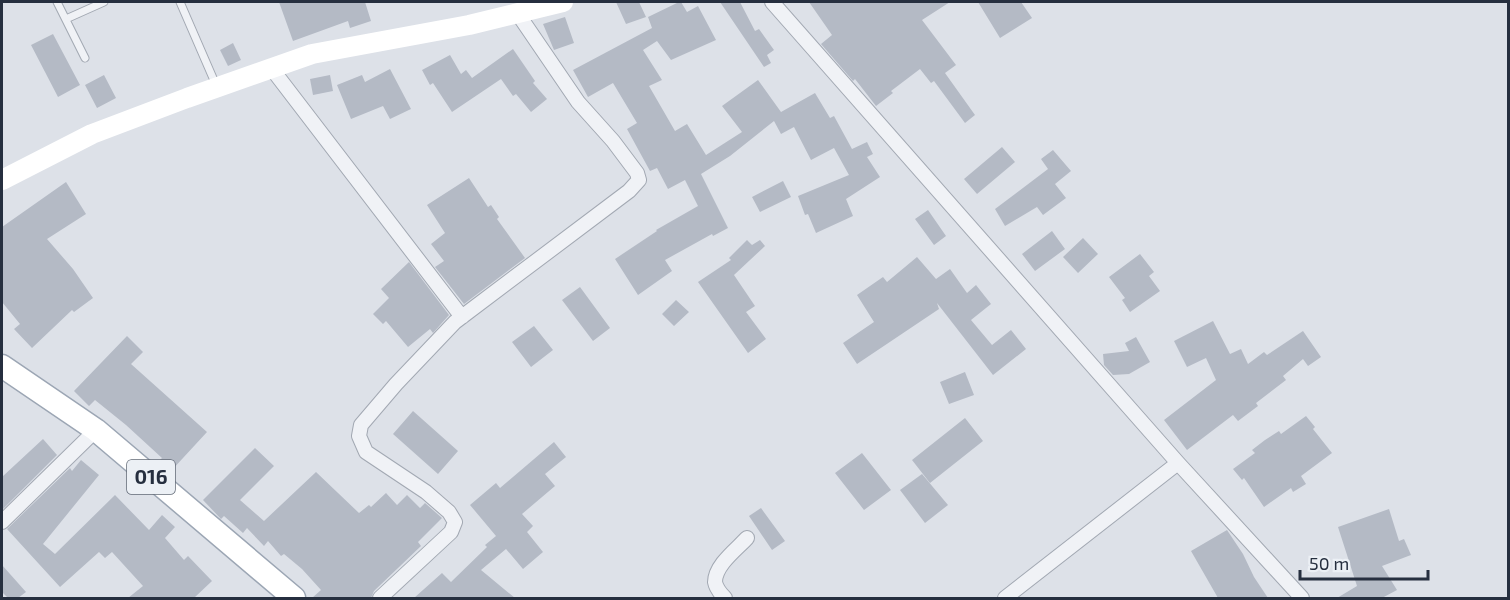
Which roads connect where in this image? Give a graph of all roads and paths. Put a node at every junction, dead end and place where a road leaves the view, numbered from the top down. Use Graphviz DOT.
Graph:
graph roads {
  1 [pos="57,2"];
  2 [pos="104,2"];
  3 [pos="180,2"];
  4 [pos="564,2"];
  5 [pos="772,2"];
  6 [pos="518,14"];
  7 [pos="66,20"];
  8 [pos="85,58"];
  9 [pos="272,69"];
  10 [pos="217,88"];
  11 [pos="2,180"];
  12 [pos="462,317"];
  13 [pos="2,366"];
  14 [pos="96,430"];
  15 [pos="1178,463"];
  16 [pos="2,522"];
  17 [pos="747,538"];
  18 [pos="294,598"];
  19 [pos="380,598"];
  20 [pos="725,598"];
  21 [pos="1005,598"];
  22 [pos="1302,598"];
  1 -- 7 [label="lane"];
  2 -- 7 [label="lane"];
  3 -- 10 [label="lane"];
  4 -- 6 [label="street"];
  5 -- 15 [label="street"];
  6 -- 9 [label="street"];
  6 -- 12 [label="street"];
  7 -- 8 [label="lane"];
  9 -- 10 [label="street"];
  9 -- 12 [label="street"];
  10 -- 11 [label="street"];
  12 -- 19 [label="street"];
  13 -- 14 [label="main road, 016"];
  14 -- 16 [label="street"];
  14 -- 18 [label="main road, 016"];
  15 -- 21 [label="street"];
  15 -- 22 [label="street"];
  17 -- 20 [label="street"];
}
